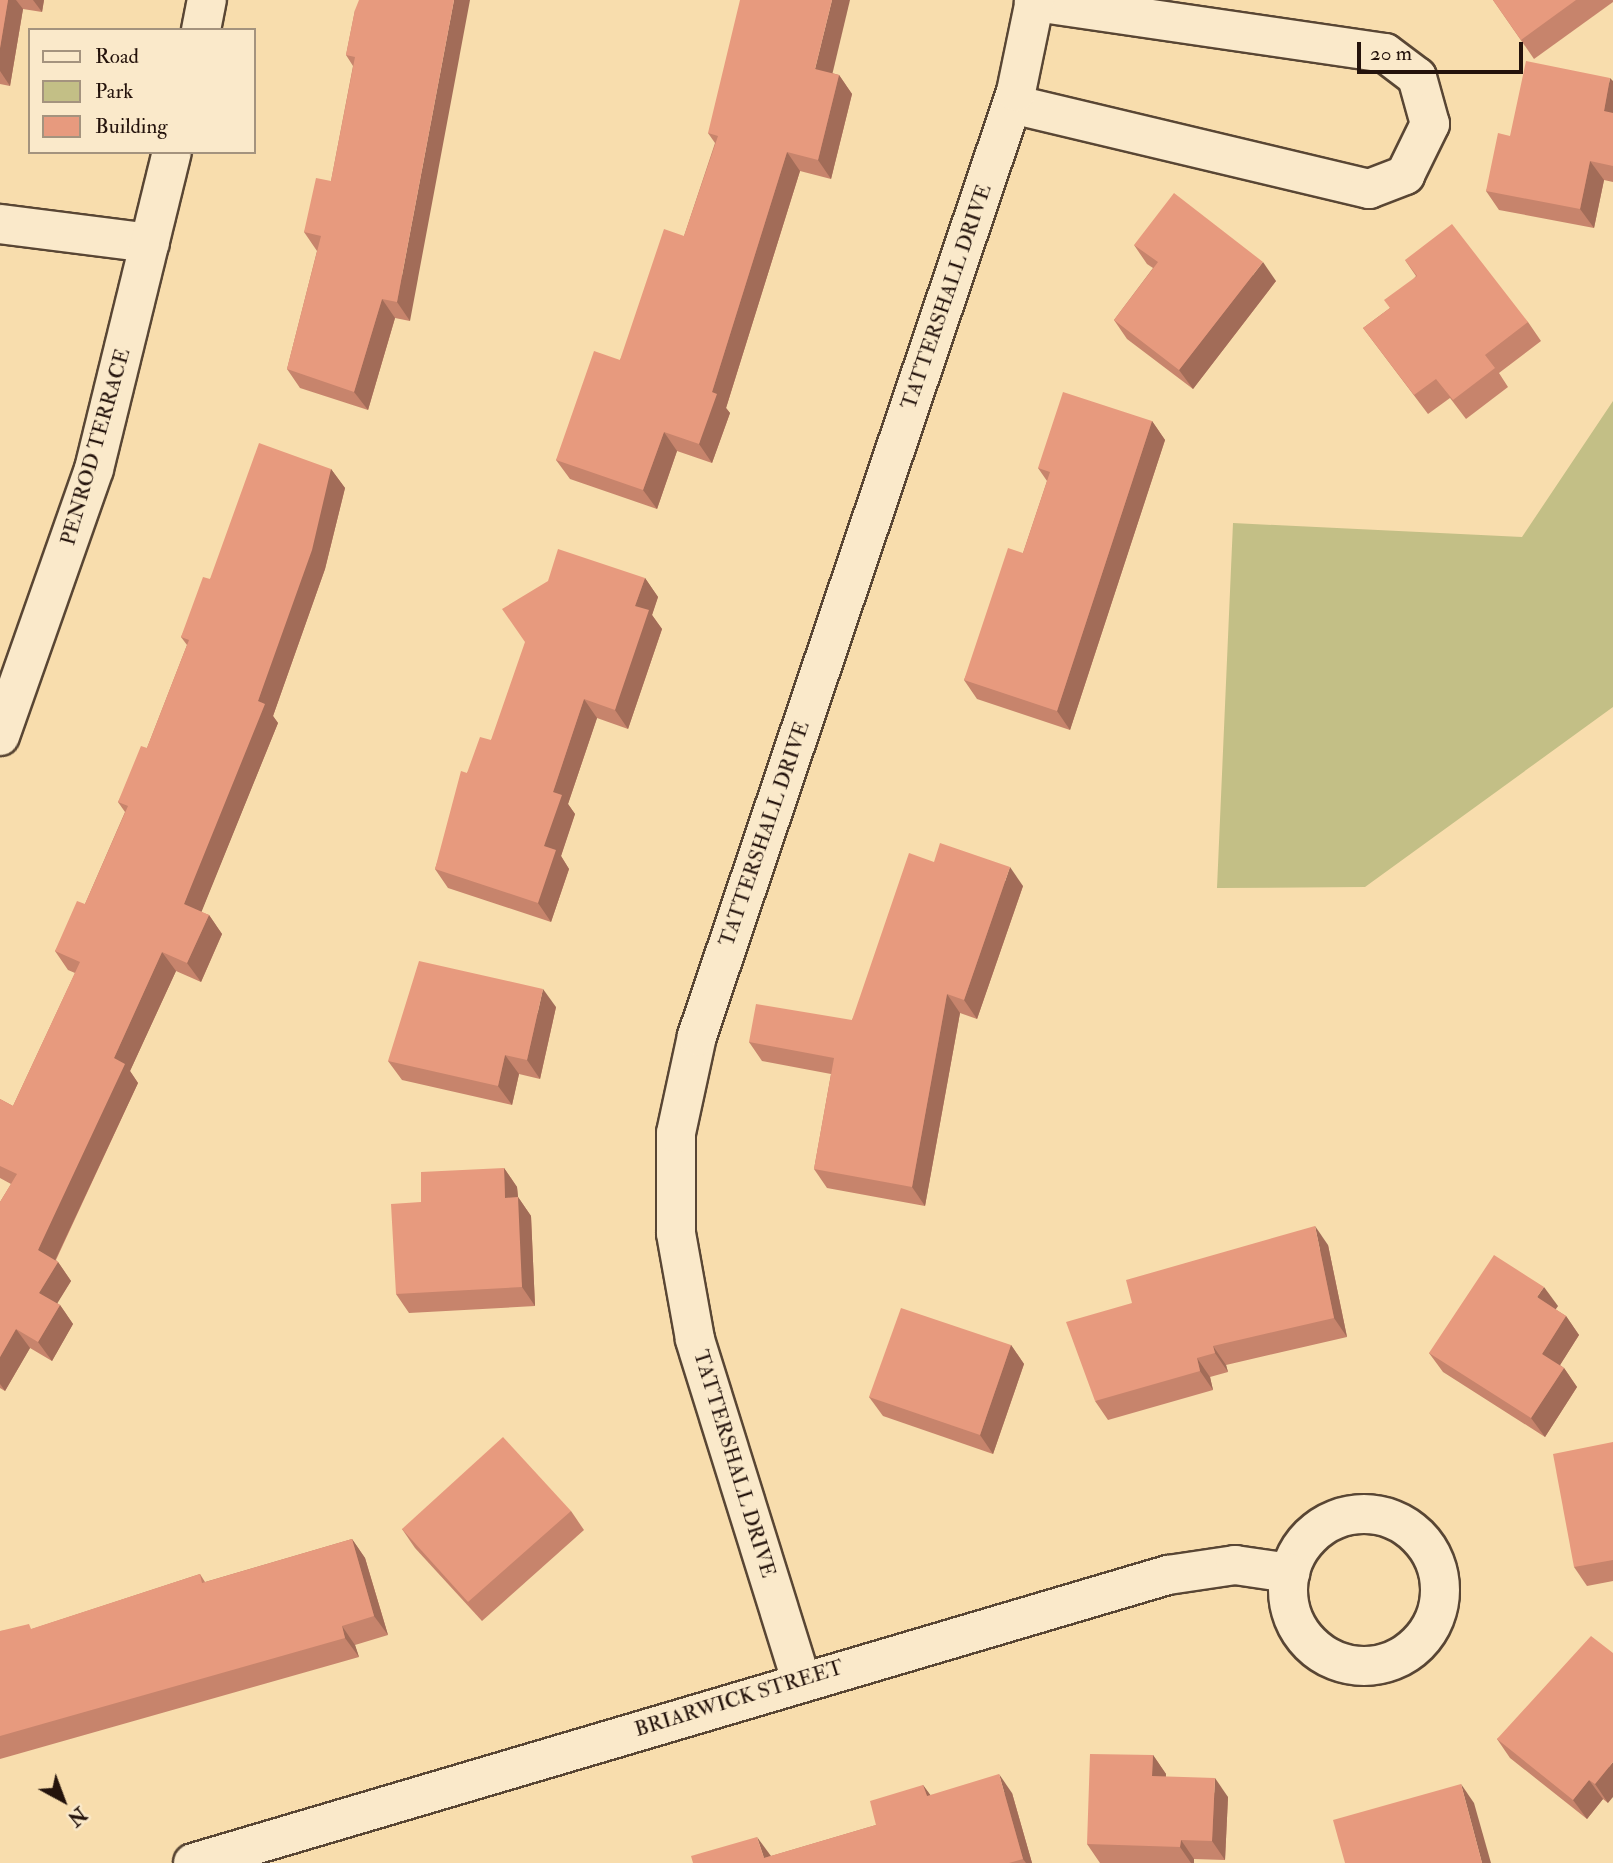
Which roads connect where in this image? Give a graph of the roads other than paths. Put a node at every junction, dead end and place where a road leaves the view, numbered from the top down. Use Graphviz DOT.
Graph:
graph roads {
  1 [pos="207,0"];
  2 [pos="1035,1"];
  3 [pos="201,28"];
  4 [pos="1012,104"];
  5 [pos="172,154"];
  6 [pos="0,224"];
  7 [pos="150,243"];
  8 [pos="0,736"];
  9 [pos="1290,1573"];
  10 [pos="801,1680"];
  11 [pos="193,1863"];
  1 -- 3 [label="street"];
  2 -- 4 [label="street, TATTERSHALL DRIVE"];
  2 -- 4 [label="street"];
  4 -- 10 [label="street, TATTERSHALL DRIVE"];
  5 -- 7 [label="street, PENROD TERRACE"];
  6 -- 7 [label="street"];
  7 -- 8 [label="street, PENROD TERRACE"];
  9 -- 10 [label="street, BRIARWICK STREET"];
  10 -- 11 [label="street, BRIARWICK STREET"];
}
